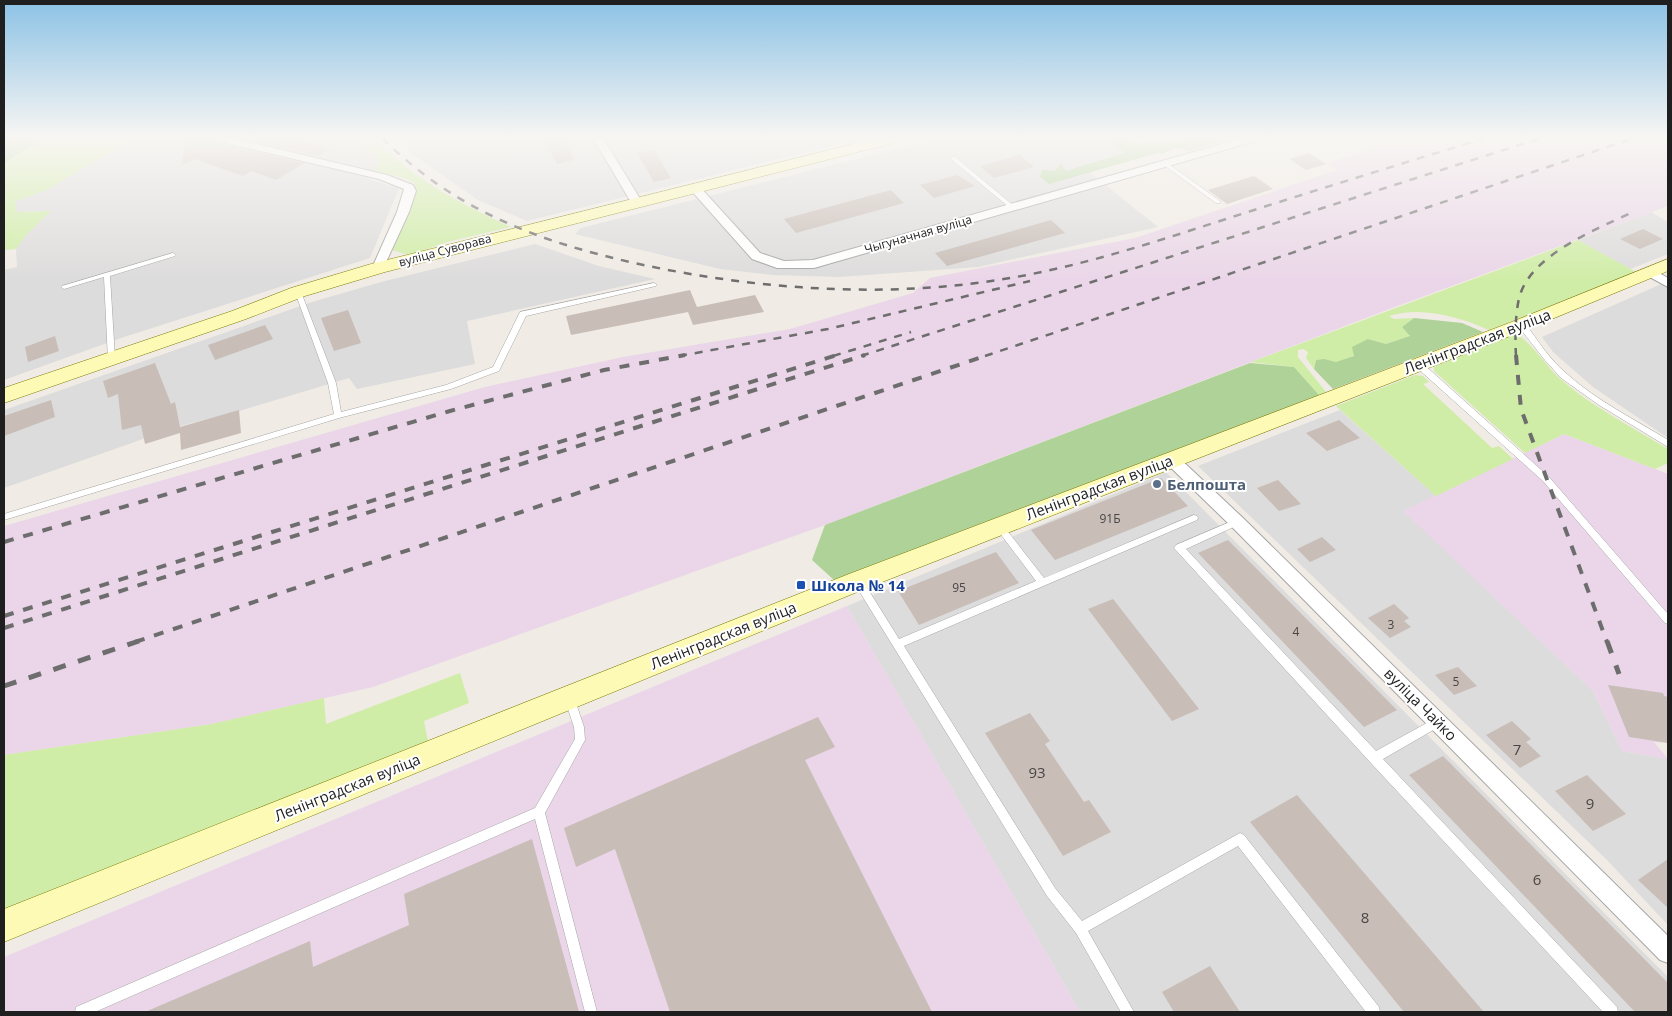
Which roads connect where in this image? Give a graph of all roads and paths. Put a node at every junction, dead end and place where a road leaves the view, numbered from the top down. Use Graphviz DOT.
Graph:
graph roads {
  1 [pos="404,185"];
  2 [pos="626,185"];
  3 [pos="705,185"];
  4 [pos="986,185"];
  5 [pos="1092,185"];
  6 [pos="1195,185"];
  7 [pos="695,188"];
  8 [pos="636,202"];
  9 [pos="1218,202"];
  10 [pos="1012,207"];
  11 [pos="173,255"];
  12 [pos="378,268"];
  13 [pos="1662,273"];
  14 [pos="108,274"];
  15 [pos="654,285"];
  16 [pos="64,287"];
  17 [pos="298,292"];
  18 [pos="1522,325"];
  19 [pos="111,358"];
  20 [pos="1418,364"];
  21 [pos="4,396"];
  22 [pos="338,416"];
  23 [pos="1668,444"];
  24 [pos="1171,459"];
  25 [pos="4,517"];
  26 [pos="1194,518"];
  27 [pos="1237,522"];
  28 [pos="999,526"];
  29 [pos="858,581"];
  30 [pos="1042,582"];
  31 [pos="1668,620"];
  32 [pos="897,644"];
  33 [pos="569,697"];
  34 [pos="1439,722"];
  35 [pos="1374,758"];
  36 [pos="539,812"];
  37 [pos="4,926"];
  38 [pos="1080,929"];
  39 [pos="1668,952"];
  40 [pos="81,1012"];
  41 [pos="591,1012"];
  42 [pos="1128,1012"];
  43 [pos="1374,1012"];
  44 [pos="1612,1012"];
  1 -- 12 [label="street"];
  2 -- 8 [label="street"];
  3 -- 7 [label="street, вуліца Суворава"];
  4 -- 10 [label="lane"];
  5 -- 10 [label="street, Чыгуначная вуліца"];
  6 -- 9 [label="lane"];
  7 -- 8 [label="street, вуліца Суворава"];
  7 -- 10 [label="street, Чыгуначная вуліца"];
  8 -- 12 [label="street, вуліца Суворава"];
  11 -- 14 [label="lane"];
  12 -- 17 [label="street, вуліца Суворава"];
  13 -- 18 [label="street, Ленінградская вуліца"];
  14 -- 16 [label="lane"];
  14 -- 19 [label="lane"];
  15 -- 22 [label="lane"];
  17 -- 19 [label="street, вуліца Суворава"];
  17 -- 22 [label="lane"];
  18 -- 20 [label="street, Ленінградская вуліца"];
  18 -- 23 [label="lane"];
  19 -- 21 [label="street, вуліца Суворава"];
  20 -- 24 [label="street, Ленінградская вуліца"];
  20 -- 31 [label="lane"];
  22 -- 25 [label="lane"];
  24 -- 27 [label="street, вуліца Чайко"];
  24 -- 28 [label="street, Ленінградская вуліца"];
  26 -- 30 [label="lane"];
  27 -- 34 [label="street, вуліца Чайко"];
  27 -- 35 [label="lane"];
  28 -- 29 [label="street, Ленінградская вуліца"];
  28 -- 30 [label="lane"];
  29 -- 32 [label="lane"];
  29 -- 33 [label="street, Ленінградская вуліца"];
  30 -- 32 [label="lane"];
  32 -- 38 [label="lane"];
  33 -- 36 [label="lane"];
  33 -- 37 [label="street, Ленінградская вуліца"];
  34 -- 35 [label="lane"];
  34 -- 39 [label="street, вуліца Чайко"];
  35 -- 44 [label="lane"];
  36 -- 40 [label="lane"];
  36 -- 41 [label="lane"];
  38 -- 42 [label="lane"];
  38 -- 43 [label="lane"];
}
